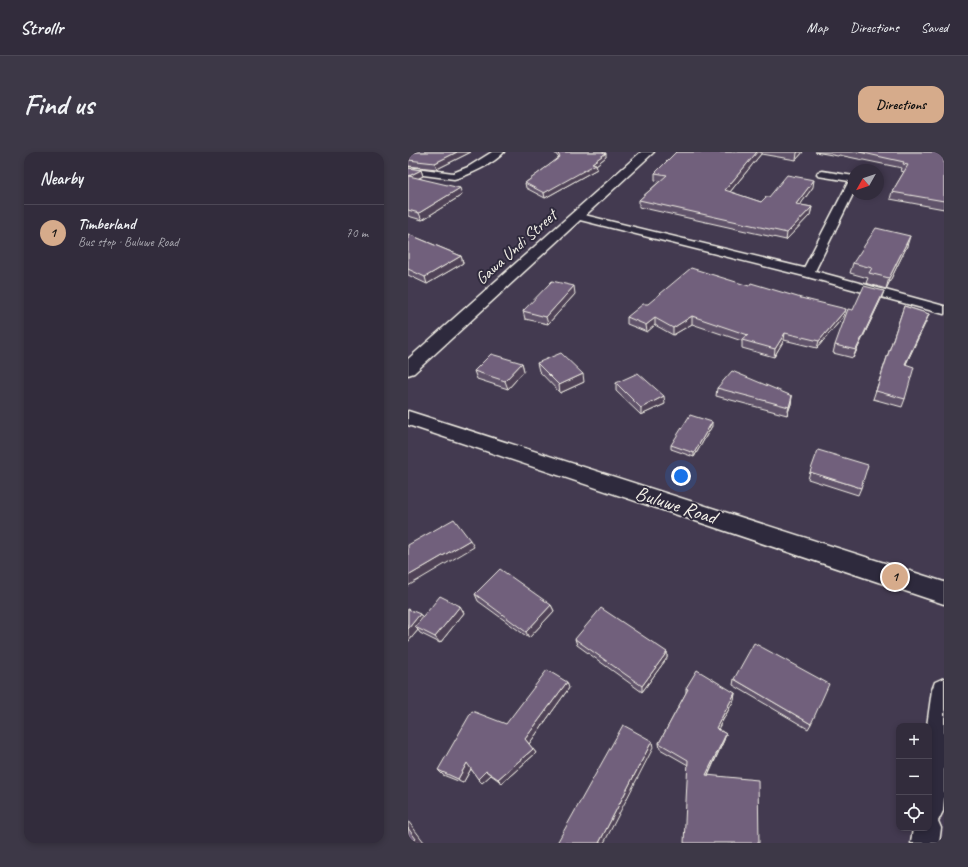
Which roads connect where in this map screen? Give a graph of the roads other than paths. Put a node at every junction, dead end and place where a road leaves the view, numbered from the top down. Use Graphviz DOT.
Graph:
graph roads {
  1 [pos="499,152"];
  2 [pos="648,152"];
  3 [pos="408,170"];
  4 [pos="822,174"];
  5 [pos="848,179"];
  6 [pos="848,192"];
  7 [pos="576,216"];
  8 [pos="808,274"];
  9 [pos="944,310"];
  10 [pos="408,369"];
  11 [pos="408,418"];
  12 [pos="944,593"];
  13 [pos="944,690"];
  14 [pos="931,795"];
  15 [pos="927,831"];
  16 [pos="925,843"];
  1 -- 3 [label="street"];
  2 -- 7 [label="street, Gawa Undi Street"];
  4 -- 5 [label="street"];
  6 -- 8 [label="street"];
  7 -- 8 [label="street"];
  7 -- 10 [label="street, Gawa Undi Street"];
  8 -- 9 [label="street"];
  11 -- 12 [label="street, Buluwe Road"];
  13 -- 14 [label="street"];
  15 -- 16 [label="street"];
}
